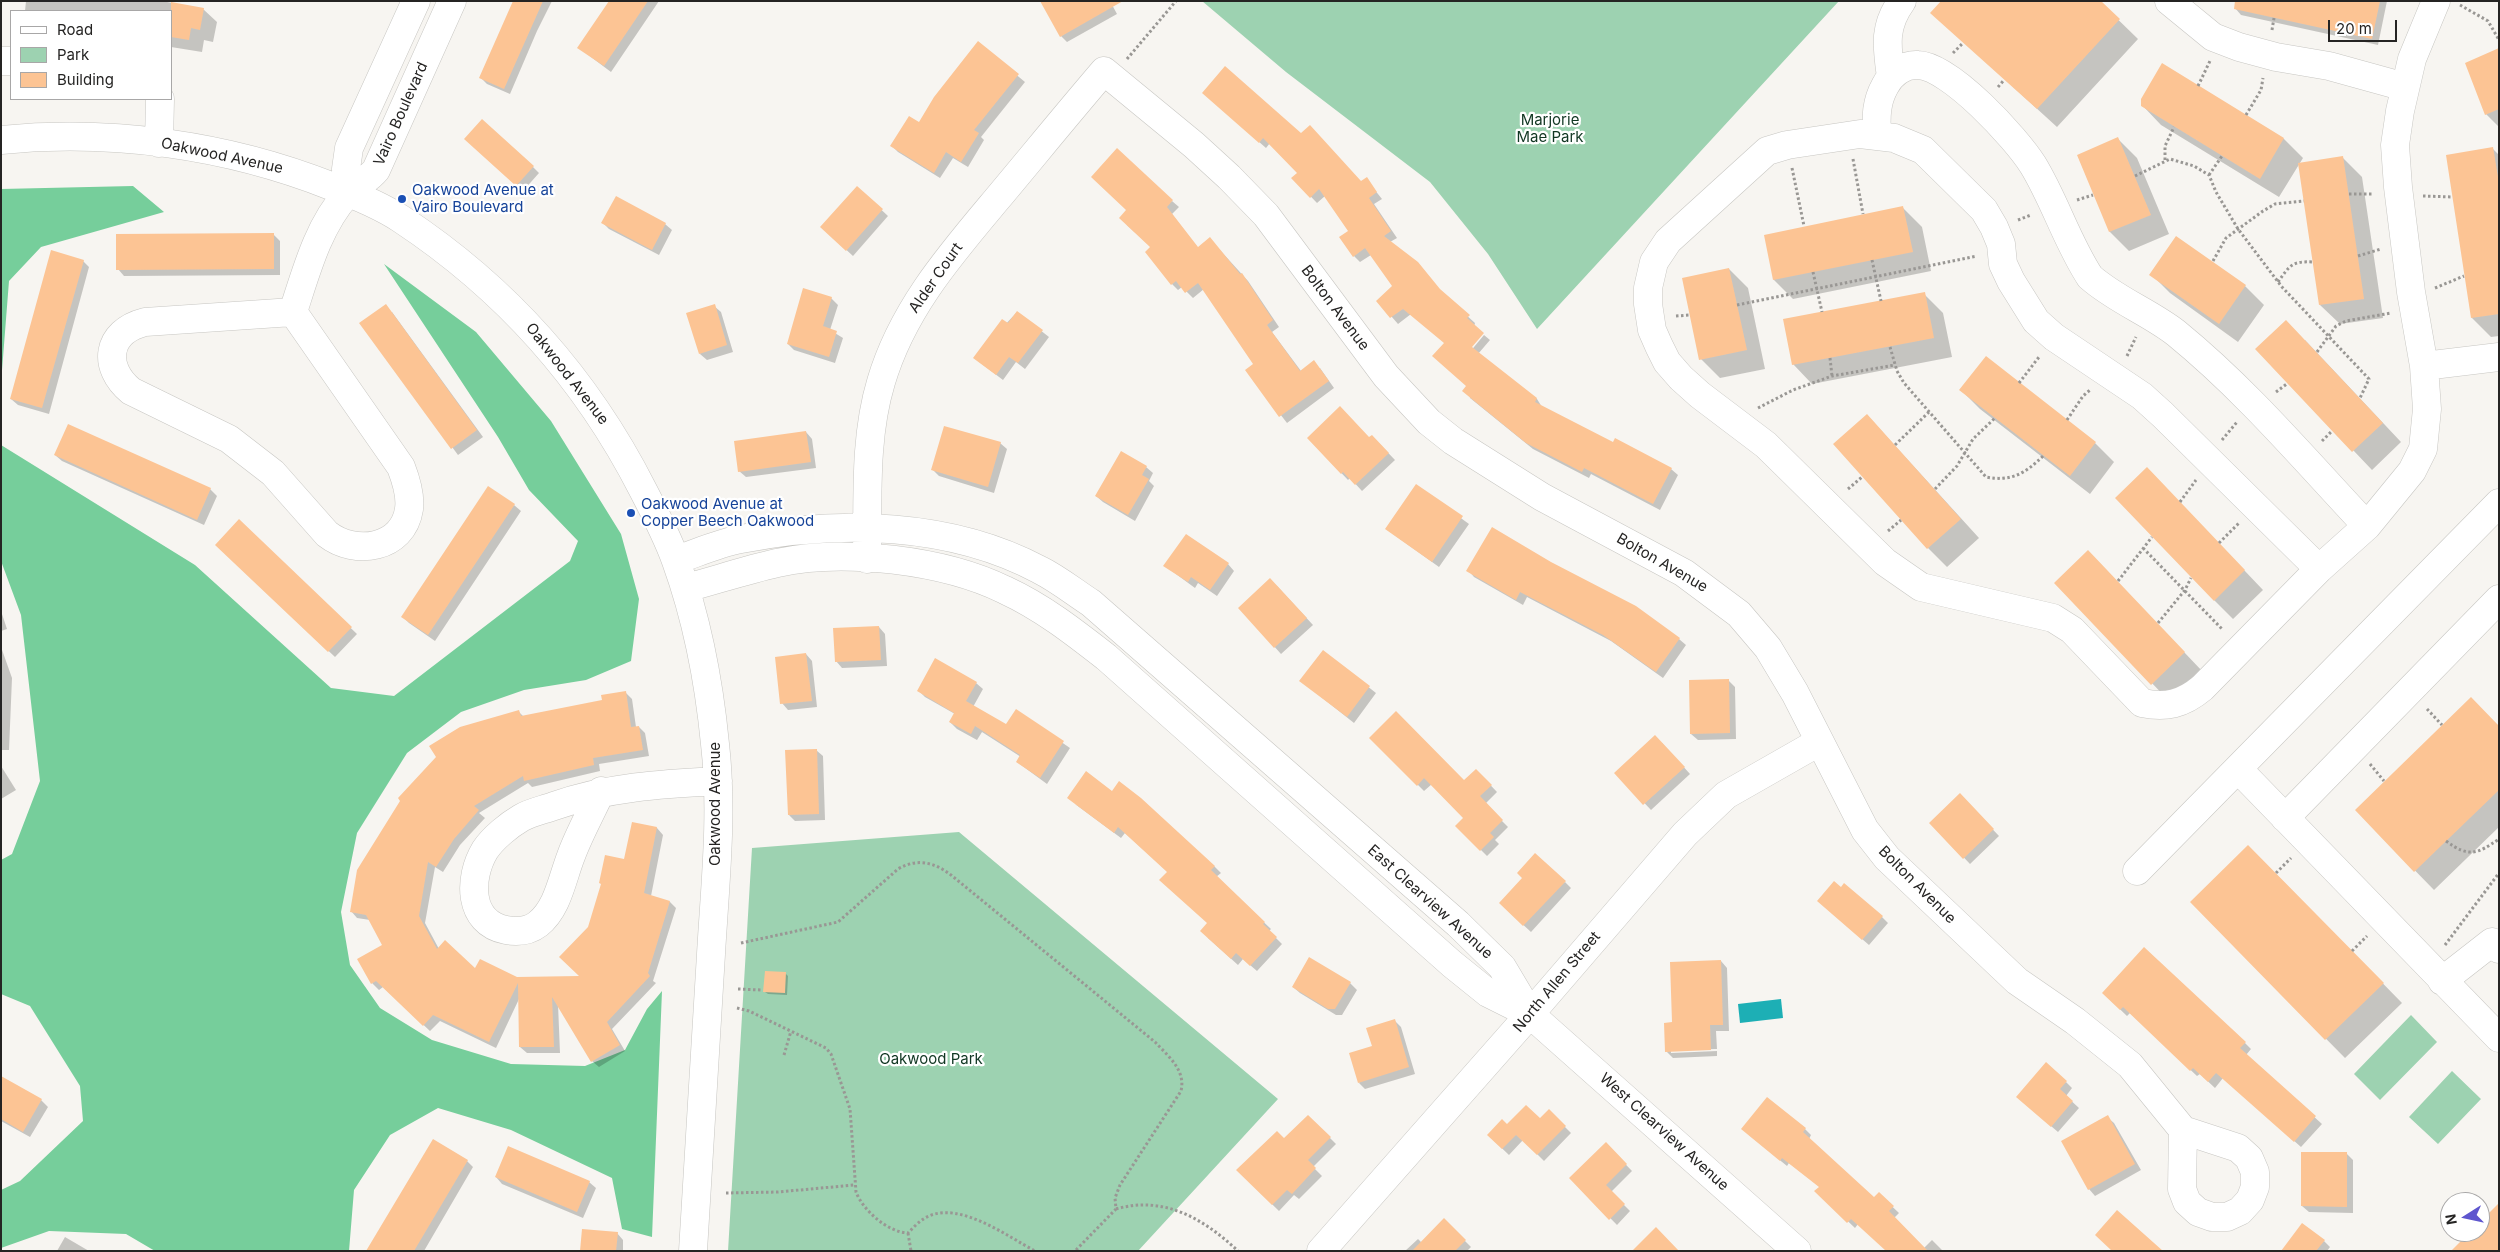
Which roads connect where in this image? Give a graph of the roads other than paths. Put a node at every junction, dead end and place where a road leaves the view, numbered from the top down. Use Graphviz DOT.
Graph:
graph roads {
  1 [pos="416,1"];
  2 [pos="452,1"];
  3 [pos="1902,1"];
  4 [pos="2169,1"];
  5 [pos="2445,2"];
  6 [pos="1114,67"];
  7 [pos="1891,77"];
  8 [pos="2405,86"];
  9 [pos="160,100"];
  10 [pos="1877,134"];
  11 [pos="1,140"];
  12 [pos="159,143"];
  13 [pos="348,193"];
  14 [pos="293,312"];
  15 [pos="2499,357"];
  16 [pos="2424,366"];
  17 [pos="2499,503"];
  18 [pos="2367,526"];
  19 [pos="868,528"];
  20 [pos="867,559"];
  21 [pos="676,560"];
  22 [pos="2319,569"];
  23 [pos="686,588"];
  24 [pos="2499,599"];
  25 [pos="1108,617"];
  26 [pos="1088,643"];
  27 [pos="1818,742"];
  28 [pos="2238,770"];
  29 [pos="718,781"];
  30 [pos="1298,784"];
  31 [pos="602,791"];
  32 [pos="1276,808"];
  33 [pos="2285,818"];
  34 [pos="2137,871"];
  35 [pos="2499,949"];
  36 [pos="2435,974"];
  37 [pos="1530,1014"];
  38 [pos="2499,1038"];
  39 [pos="2183,1130"];
  40 [pos="693,1251"];
  41 [pos="1321,1251"];
  42 [pos="1797,1251"];
  1 -- 13 [label="street"];
  2 -- 13 [label="street, Vairo Boulevard"];
  3 -- 7 [label="street"];
  4 -- 8 [label="street"];
  5 -- 8 [label="street"];
  6 -- 19 [label="street, Alder Court"];
  6 -- 27 [label="street, Bolton Avenue"];
  7 -- 10 [label="street"];
  7 -- 18 [label="street"];
  8 -- 16 [label="street"];
  9 -- 12 [label="street"];
  10 -- 22 [label="street"];
  10 -- 22 [label="street"];
  11 -- 12 [label="street, Oakwood Avenue"];
  12 -- 13 [label="street, Oakwood Avenue"];
  13 -- 14 [label="street, Vairo Boulevard"];
  13 -- 21 [label="street, Oakwood Avenue"];
  14 -- 14 [label="street"];
  15 -- 16 [label="street"];
  16 -- 18 [label="street"];
  17 -- 28 [label="street"];
  18 -- 22 [label="street"];
  19 -- 20 [label="street, Alder Court"];
  19 -- 21 [label="street, East Clearview Avenue"];
  19 -- 25 [label="street, East Clearview Avenue"];
  20 -- 23 [label="street, East Clearview Avenue"];
  20 -- 26 [label="street, East Clearview Avenue"];
  21 -- 23 [label="street, Oakwood Avenue"];
  23 -- 29 [label="street, Oakwood Avenue"];
  24 -- 33 [label="street"];
  25 -- 26 [label="street"];
  25 -- 30 [label="street, East Clearview Avenue"];
  26 -- 32 [label="street, East Clearview Avenue"];
  27 -- 37 [label="street, North Allen Street"];
  27 -- 39 [label="street, Bolton Avenue"];
  28 -- 33 [label="street"];
  28 -- 34 [label="street"];
  29 -- 31 [label="street"];
  29 -- 40 [label="street, Oakwood Avenue"];
  30 -- 32 [label="street"];
  30 -- 37 [label="street, East Clearview Avenue"];
  31 -- 31 [label="street"];
  32 -- 37 [label="street, East Clearview Avenue"];
  33 -- 36 [label="street"];
  35 -- 36 [label="street"];
  36 -- 38 [label="street"];
  37 -- 41 [label="street, North Allen Street"];
  37 -- 42 [label="street, West Clearview Avenue"];
}
